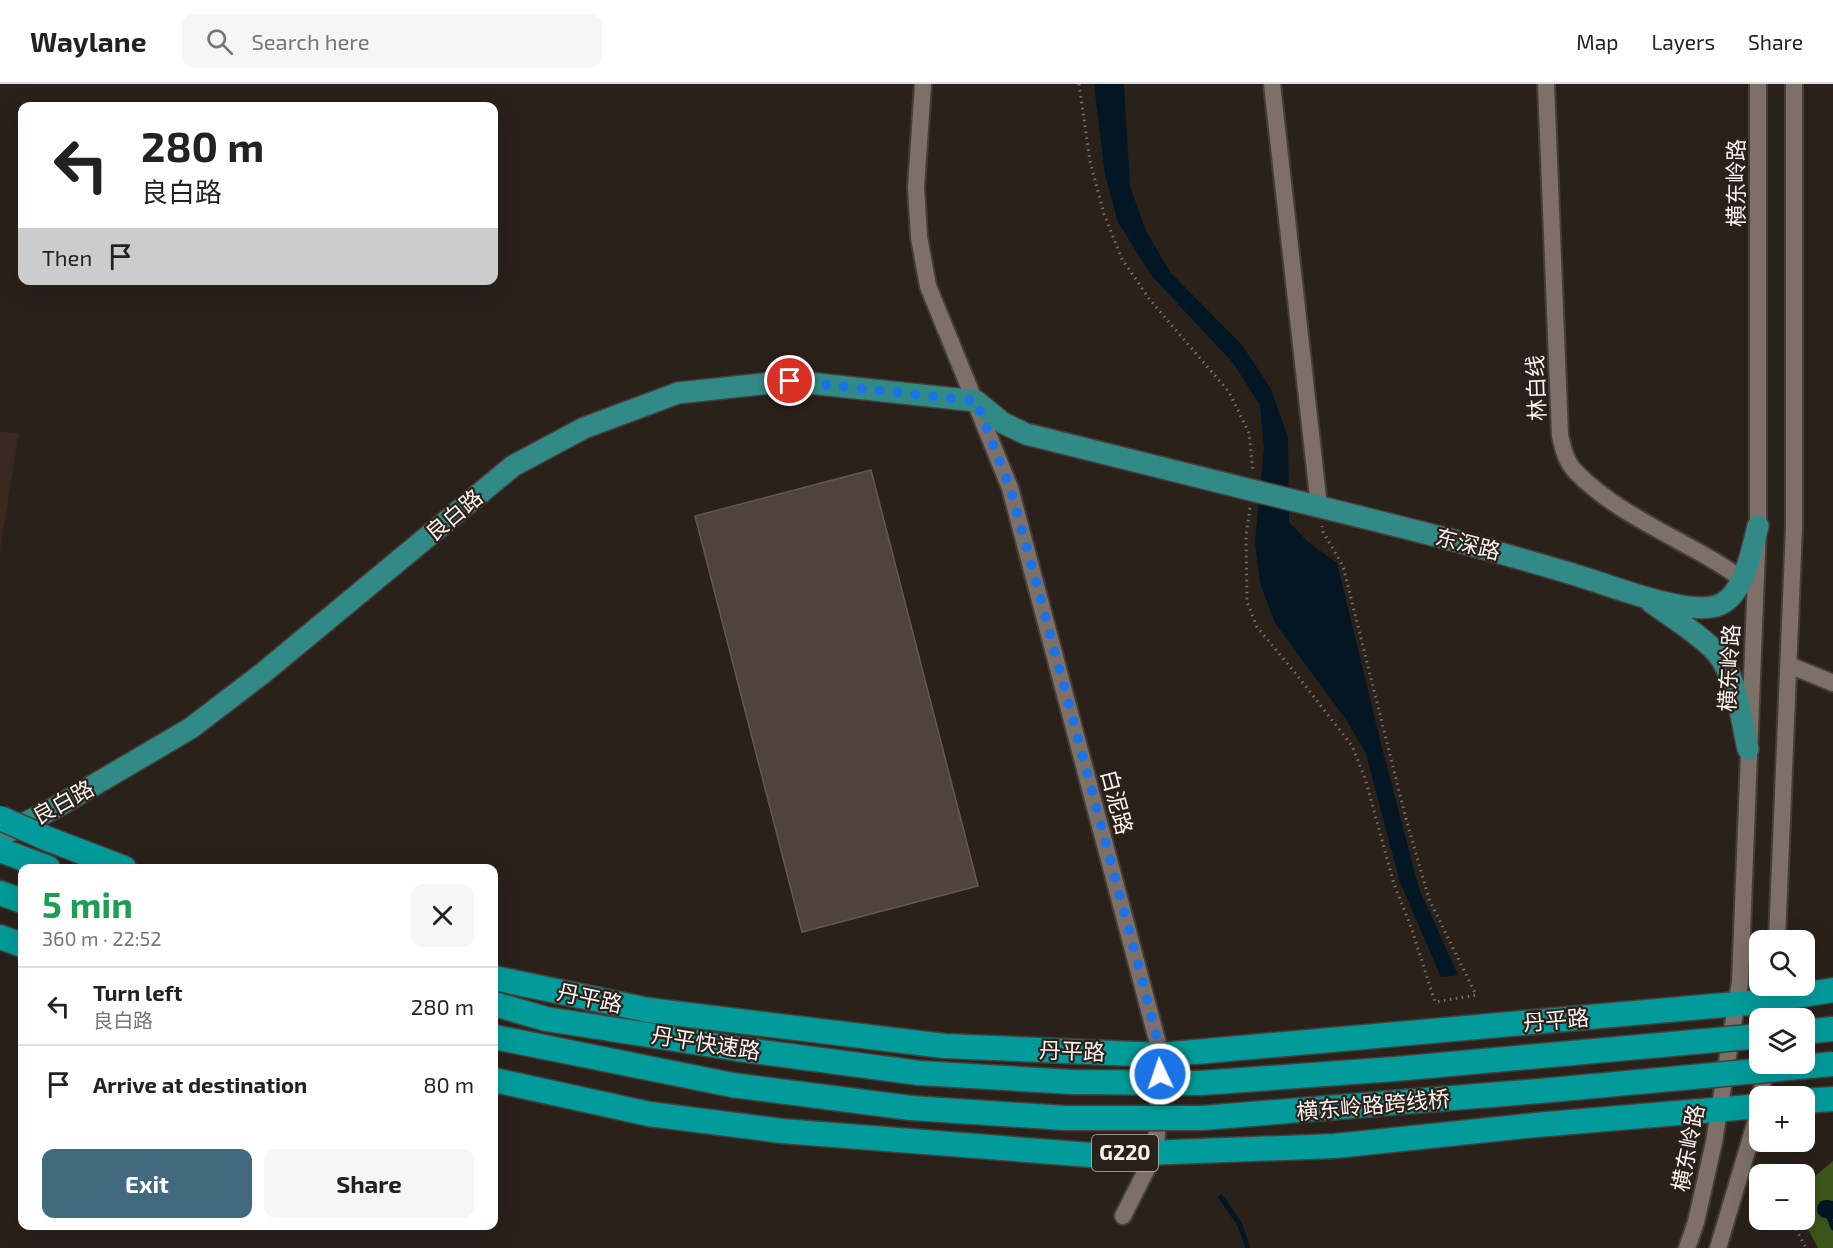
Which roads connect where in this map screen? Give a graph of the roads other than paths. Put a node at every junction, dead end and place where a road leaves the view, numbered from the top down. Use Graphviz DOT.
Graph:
graph roads {
  1 [pos="923,84"];
  2 [pos="1272,84"];
  3 [pos="1546,84"];
  4 [pos="1758,84"];
  5 [pos="1794,84"];
  6 [pos="976,401"];
  7 [pos="1319,506"];
  8 [pos="1758,526"];
  9 [pos="1748,584"];
  10 [pos="1640,595"];
  11 [pos="1789,665"];
  12 [pos="1833,683"];
  13 [pos="1748,749"];
  14 [pos="0,818"];
  15 [pos="0,836"];
  16 [pos="7,853"];
  17 [pos="37,864"];
  18 [pos="114,864"];
  19 [pos="0,893"];
  20 [pos="18,900"];
  21 [pos="1777,930"];
  22 [pos="0,937"];
  23 [pos="18,944"];
  24 [pos="498,979"];
  25 [pos="1833,990"];
  26 [pos="1773,1001"];
  27 [pos="1736,1004"];
  28 [pos="498,1005"];
  29 [pos="1833,1029"];
  30 [pos="1815,1031"];
  31 [pos="1749,1037"];
  32 [pos="498,1038"];
  33 [pos="1161,1055"];
  34 [pos="1833,1064"];
  35 [pos="919,1073"];
  36 [pos="498,1081"];
  37 [pos="1833,1099"];
  38 [pos="1815,1100"];
  39 [pos="1749,1107"];
  40 [pos="911,1108"];
  41 [pos="1719,1110"];
  42 [pos="1749,1143"];
  43 [pos="1156,1152"];
  44 [pos="1123,1216"];
  45 [pos="1687,1248"];
  46 [pos="1718,1248"];
  1 -- 6 [label="street, 白泥路"];
  2 -- 7 [label="street"];
  3 -- 9 [label="street, 林白线"];
  4 -- 8 [label="street, 横东岭路"];
  5 -- 11 [label="street"];
  6 -- 7 [label="main road, 东深路"];
  6 -- 15 [label="main road, 良白路"];
  6 -- 33 [label="street, 白泥路"];
  7 -- 10 [label="main road, 东深路"];
  8 -- 9 [label="main road, 东深路"];
  9 -- 10 [label="main road, 东深路"];
  9 -- 13 [label="street, 横东岭路"];
  10 -- 13 [label="main road, 东深路"];
  11 -- 12 [label="street"];
  11 -- 21 [label="street"];
  13 -- 27 [label="street, 横东岭路"];
  14 -- 18 [label="highway, bridge"];
  16 -- 17 [label="highway"];
  19 -- 20 [label="highway"];
  22 -- 23 [label="highway"];
  24 -- 33 [label="highway, 丹平路"];
  25 -- 26 [label="highway, 丹平路"];
  26 -- 27 [label="highway, 丹平路"];
  27 -- 33 [label="highway, 丹平路"];
  27 -- 41 [label="street, 横东岭路"];
  28 -- 35 [label="highway, 丹平快速路"];
  29 -- 30 [label="highway"];
  31 -- 35 [label="highway, 横东岭路跨线桥, bridge"];
  32 -- 40 [label="highway, 丹平快速路"];
  33 -- 43 [label="street, 白泥路"];
  34 -- 40 [label="highway, 横东岭路跨线桥, bridge"];
  36 -- 43 [label="highway, G220"];
  37 -- 38 [label="highway"];
  39 -- 41 [label="highway, G220"];
  41 -- 43 [label="highway, G220"];
  41 -- 45 [label="street, 横东岭路"];
  42 -- 46 [label="street"];
  43 -- 44 [label="street, 白泥路"];
}
